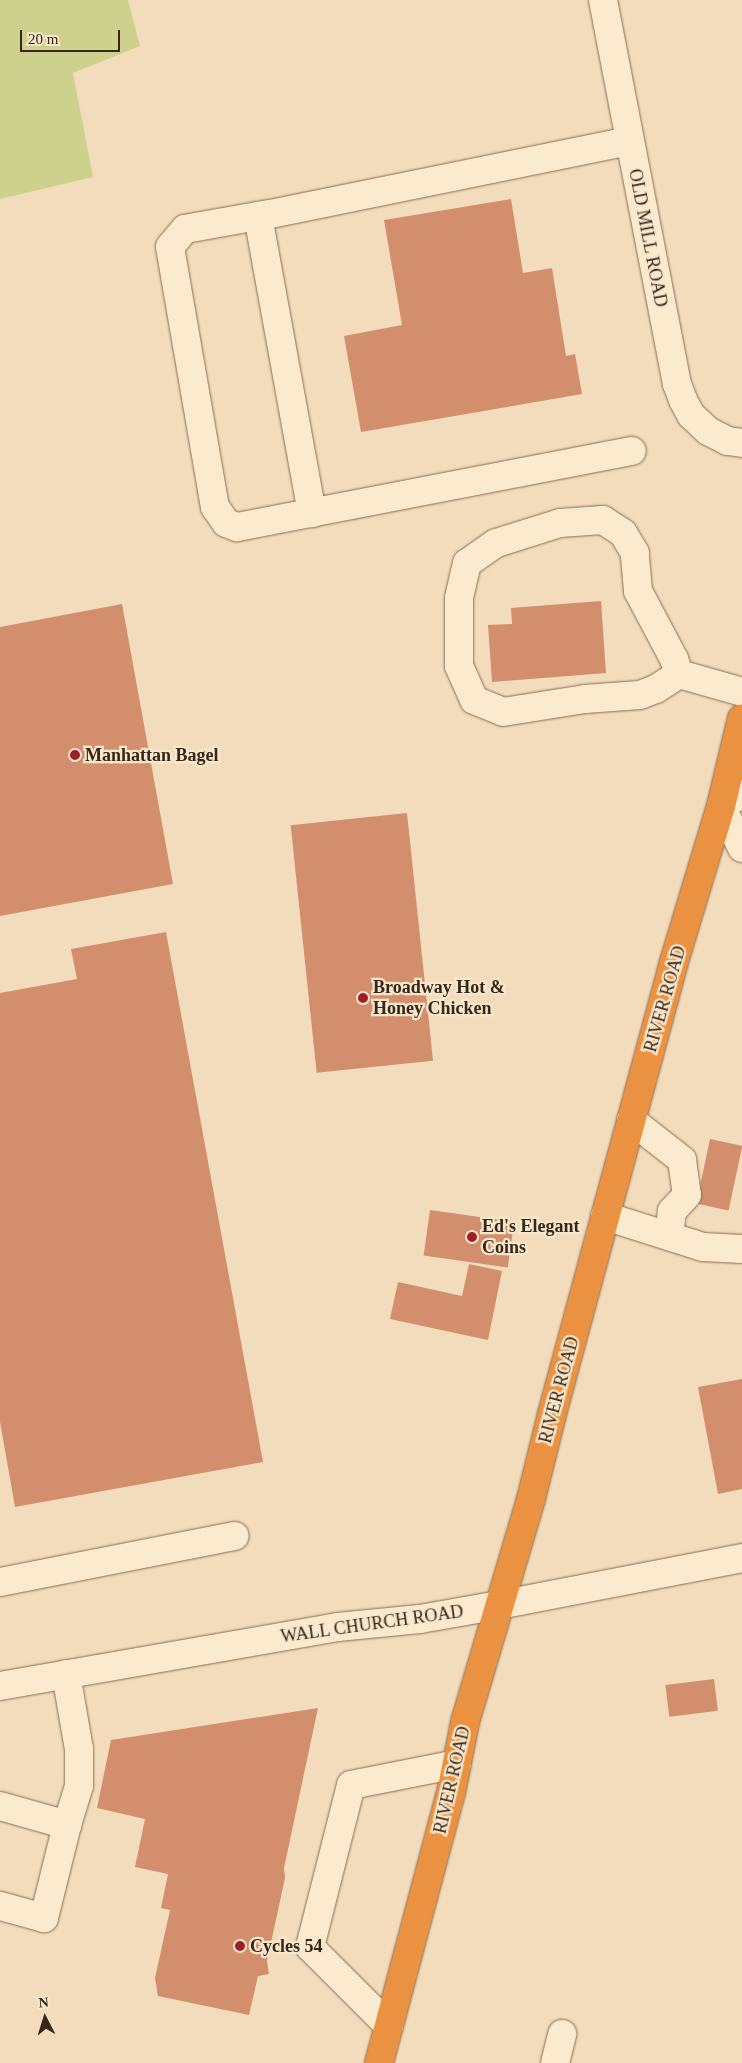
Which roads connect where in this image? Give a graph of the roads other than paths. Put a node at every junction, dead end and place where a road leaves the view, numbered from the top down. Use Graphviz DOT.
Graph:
graph roads {
  1 [pos="603,0"];
  2 [pos="629,141"];
  3 [pos="258,216"];
  4 [pos="742,443"];
  5 [pos="632,451"];
  6 [pos="312,513"];
  7 [pos="679,674"];
  8 [pos="742,692"];
  9 [pos="742,718"];
  10 [pos="732,800"];
  11 [pos="742,848"];
  12 [pos="631,1120"];
  13 [pos="605,1216"];
  14 [pos="669,1236"];
  15 [pos="742,1249"];
  16 [pos="235,1536"];
  17 [pos="742,1558"];
  18 [pos="0,1582"];
  19 [pos="498,1606"];
  20 [pos="66,1674"];
  21 [pos="0,1686"];
  22 [pos="457,1764"];
  23 [pos="0,1806"];
  24 [pos="67,1826"];
  25 [pos="0,1906"];
  26 [pos="389,2026"];
  27 [pos="562,2034"];
  28 [pos="379,2063"];
  29 [pos="555,2063"];
  1 -- 2 [label="street, OLD MILL ROAD"];
  2 -- 3 [label="street"];
  2 -- 4 [label="street, OLD MILL ROAD"];
  3 -- 6 [label="street"];
  3 -- 6 [label="street"];
  5 -- 6 [label="street"];
  7 -- 7 [label="street"];
  7 -- 8 [label="street"];
  9 -- 10 [label="highway, RIVER ROAD"];
  10 -- 11 [label="street"];
  10 -- 12 [label="highway, RIVER ROAD"];
  12 -- 13 [label="highway, RIVER ROAD"];
  12 -- 14 [label="street"];
  13 -- 14 [label="street"];
  13 -- 19 [label="highway, RIVER ROAD"];
  14 -- 15 [label="street"];
  16 -- 18 [label="street"];
  17 -- 19 [label="street, WALL CHURCH ROAD"];
  19 -- 20 [label="street, WALL CHURCH ROAD"];
  19 -- 22 [label="highway, RIVER ROAD"];
  20 -- 21 [label="street, WALL CHURCH ROAD"];
  20 -- 24 [label="street"];
  22 -- 26 [label="highway, RIVER ROAD"];
  22 -- 26 [label="street"];
  23 -- 24 [label="street"];
  24 -- 25 [label="street"];
  26 -- 28 [label="highway, RIVER ROAD"];
  27 -- 29 [label="street"];
}
